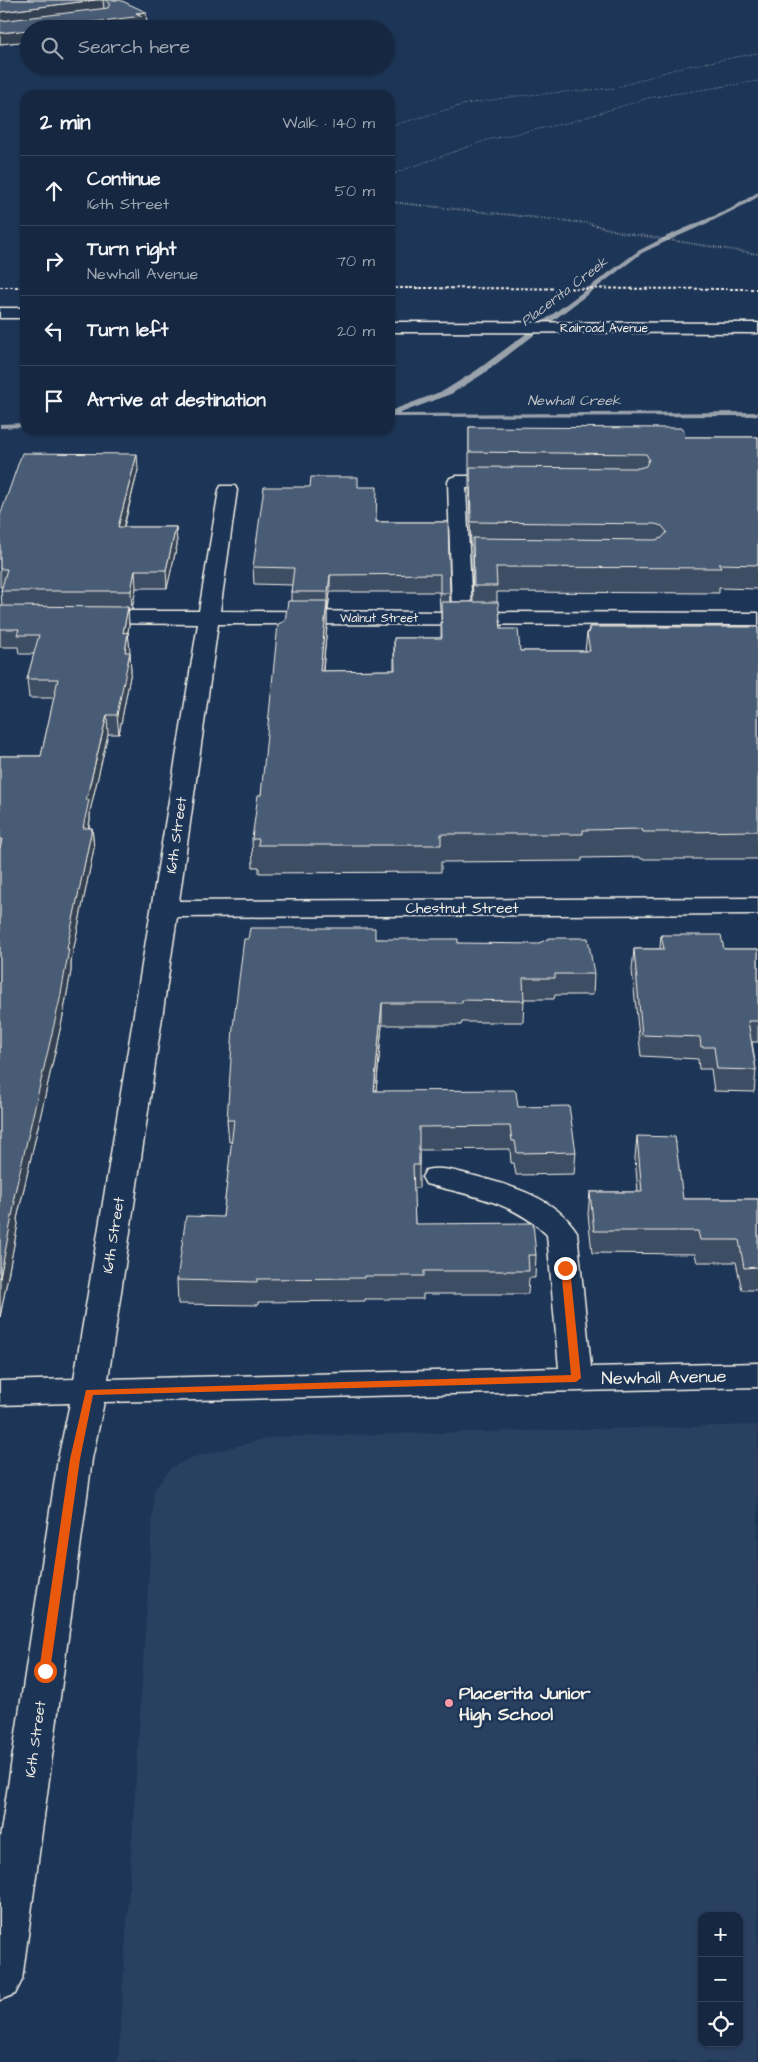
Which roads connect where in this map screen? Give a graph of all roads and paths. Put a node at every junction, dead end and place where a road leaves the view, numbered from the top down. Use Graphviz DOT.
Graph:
graph roads {
  1 [pos="758,53"];
  2 [pos="758,81"];
  3 [pos="395,125"];
  4 [pos="395,173"];
  5 [pos="395,203"];
  6 [pos="758,254"];
  7 [pos="0,313"];
  8 [pos="20,313"];
  9 [pos="395,314"];
  10 [pos="758,314"];
  11 [pos="0,326"];
  12 [pos="20,326"];
  13 [pos="395,327"];
  14 [pos="758,328"];
  15 [pos="527,482"];
  16 [pos="228,490"];
  17 [pos="69,617"];
  18 [pos="462,617"];
  19 [pos="208,618"];
  20 [pos="758,619"];
  21 [pos="758,906"];
  22 [pos="165,909"];
  23 [pos="437,1177"];
  24 [pos="758,1375"];
  25 [pos="576,1378"];
  26 [pos="89,1392"];
  27 [pos="0,1393"];
  28 [pos="0,1980"];
  1 -- 3 [label="path"];
  2 -- 4 [label="path"];
  5 -- 6 [label="path"];
  7 -- 8 [label="street"];
  9 -- 10 [label="street, Railroad Avenue"];
  11 -- 12 [label="street"];
  13 -- 14 [label="street, Railroad Avenue"];
  15 -- 18 [label="street"];
  16 -- 19 [label="street, 16th Street"];
  17 -- 19 [label="street, Walnut Street"];
  18 -- 19 [label="street, Walnut Street"];
  18 -- 20 [label="street, Walnut Street"];
  19 -- 22 [label="street, 16th Street"];
  21 -- 22 [label="street, Chestnut Street"];
  22 -- 26 [label="street, 16th Street"];
  23 -- 25 [label="street"];
  24 -- 25 [label="street, Newhall Avenue"];
  25 -- 26 [label="street, Newhall Avenue"];
  26 -- 27 [label="street, Newhall Avenue"];
  26 -- 28 [label="street, 16th Street"];
}
